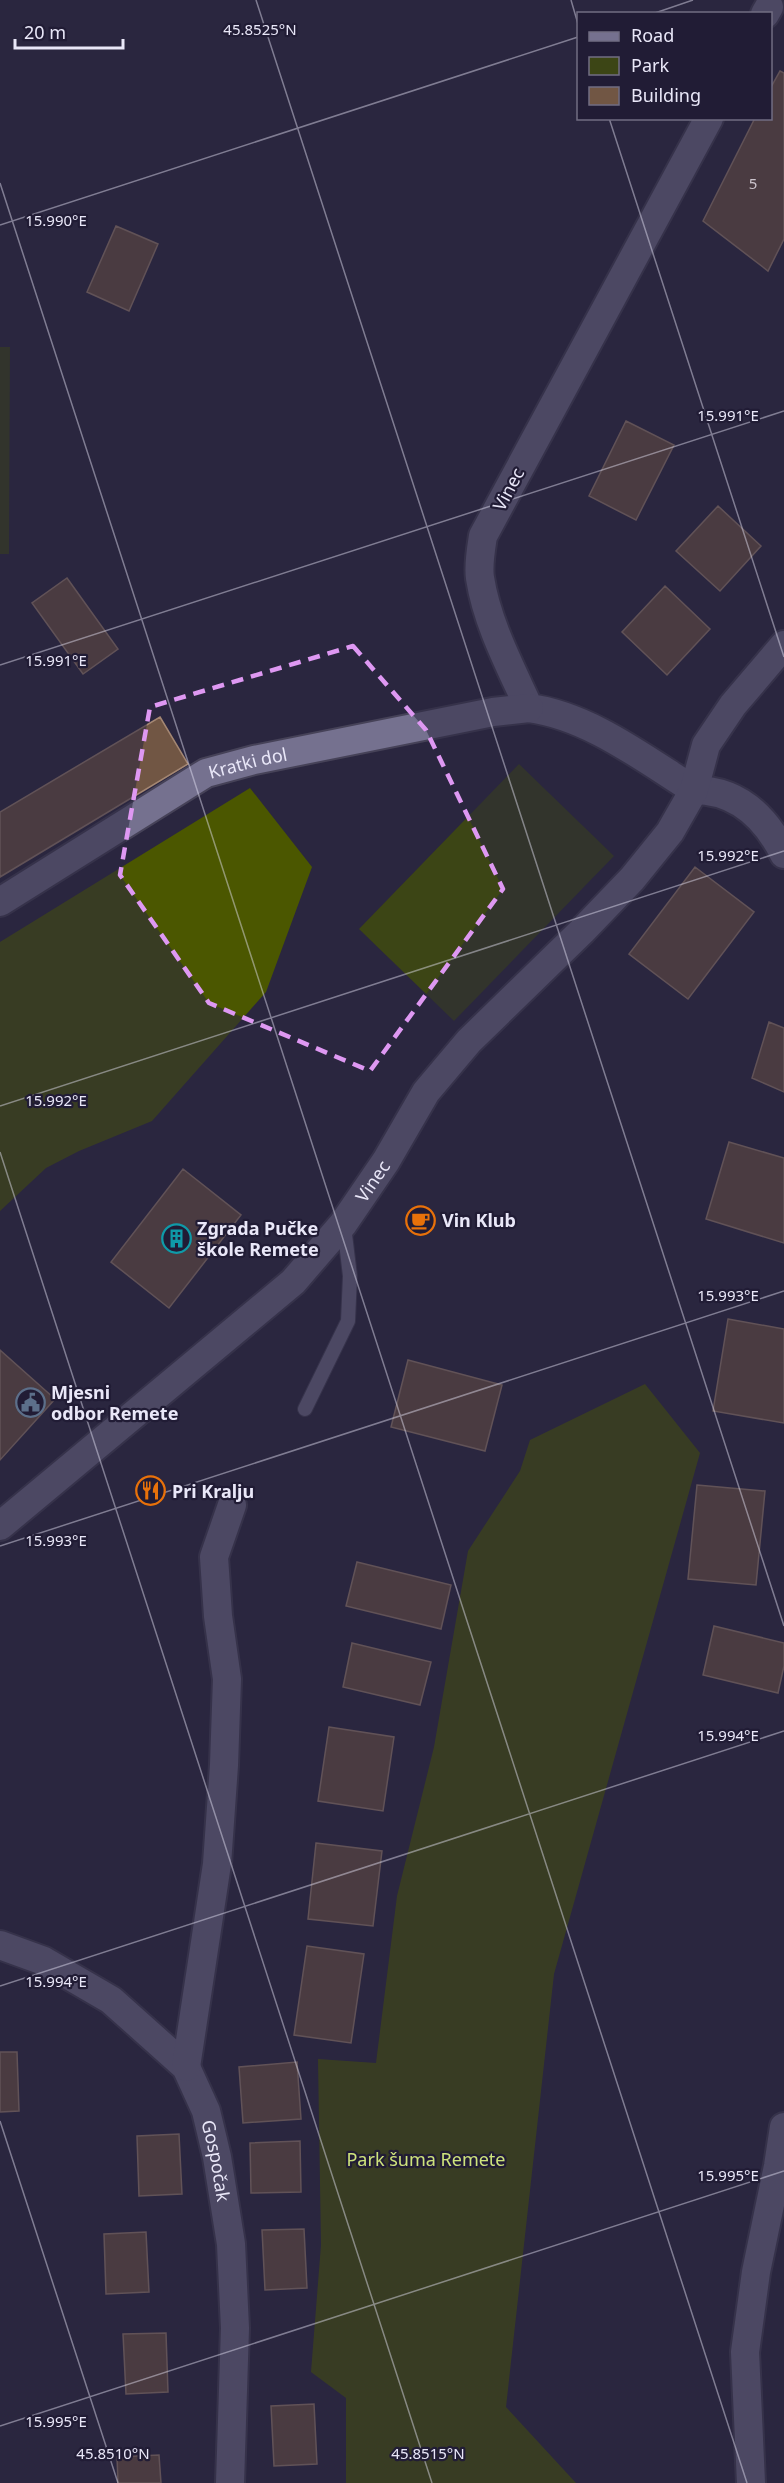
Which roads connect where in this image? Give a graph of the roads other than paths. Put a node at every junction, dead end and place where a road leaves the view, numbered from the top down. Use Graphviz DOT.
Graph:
graph roads {
  1 [pos="707,120"];
  2 [pos="784,645"];
  3 [pos="529,708"];
  4 [pos="694,790"];
  5 [pos="784,854"];
  6 [pos="0,902"];
  7 [pos="344,1224"];
  8 [pos="305,1409"];
  9 [pos="232,1505"];
  10 [pos="0,1526"];
  11 [pos="0,1945"];
  12 [pos="186,2067"];
  13 [pos="784,2127"];
  14 [pos="230,2483"];
  15 [pos="751,2483"];
  1 -- 3 [label="street, Vinec"];
  2 -- 4 [label="street, Vinec"];
  3 -- 4 [label="street"];
  3 -- 6 [label="street, Kratki dol"];
  4 -- 5 [label="street"];
  4 -- 7 [label="street, Vinec"];
  7 -- 8 [label="lane"];
  7 -- 10 [label="street, Vinec"];
  9 -- 12 [label="street"];
  11 -- 12 [label="street, Gospočak"];
  12 -- 14 [label="street, Gospočak"];
  13 -- 15 [label="street"];
}
